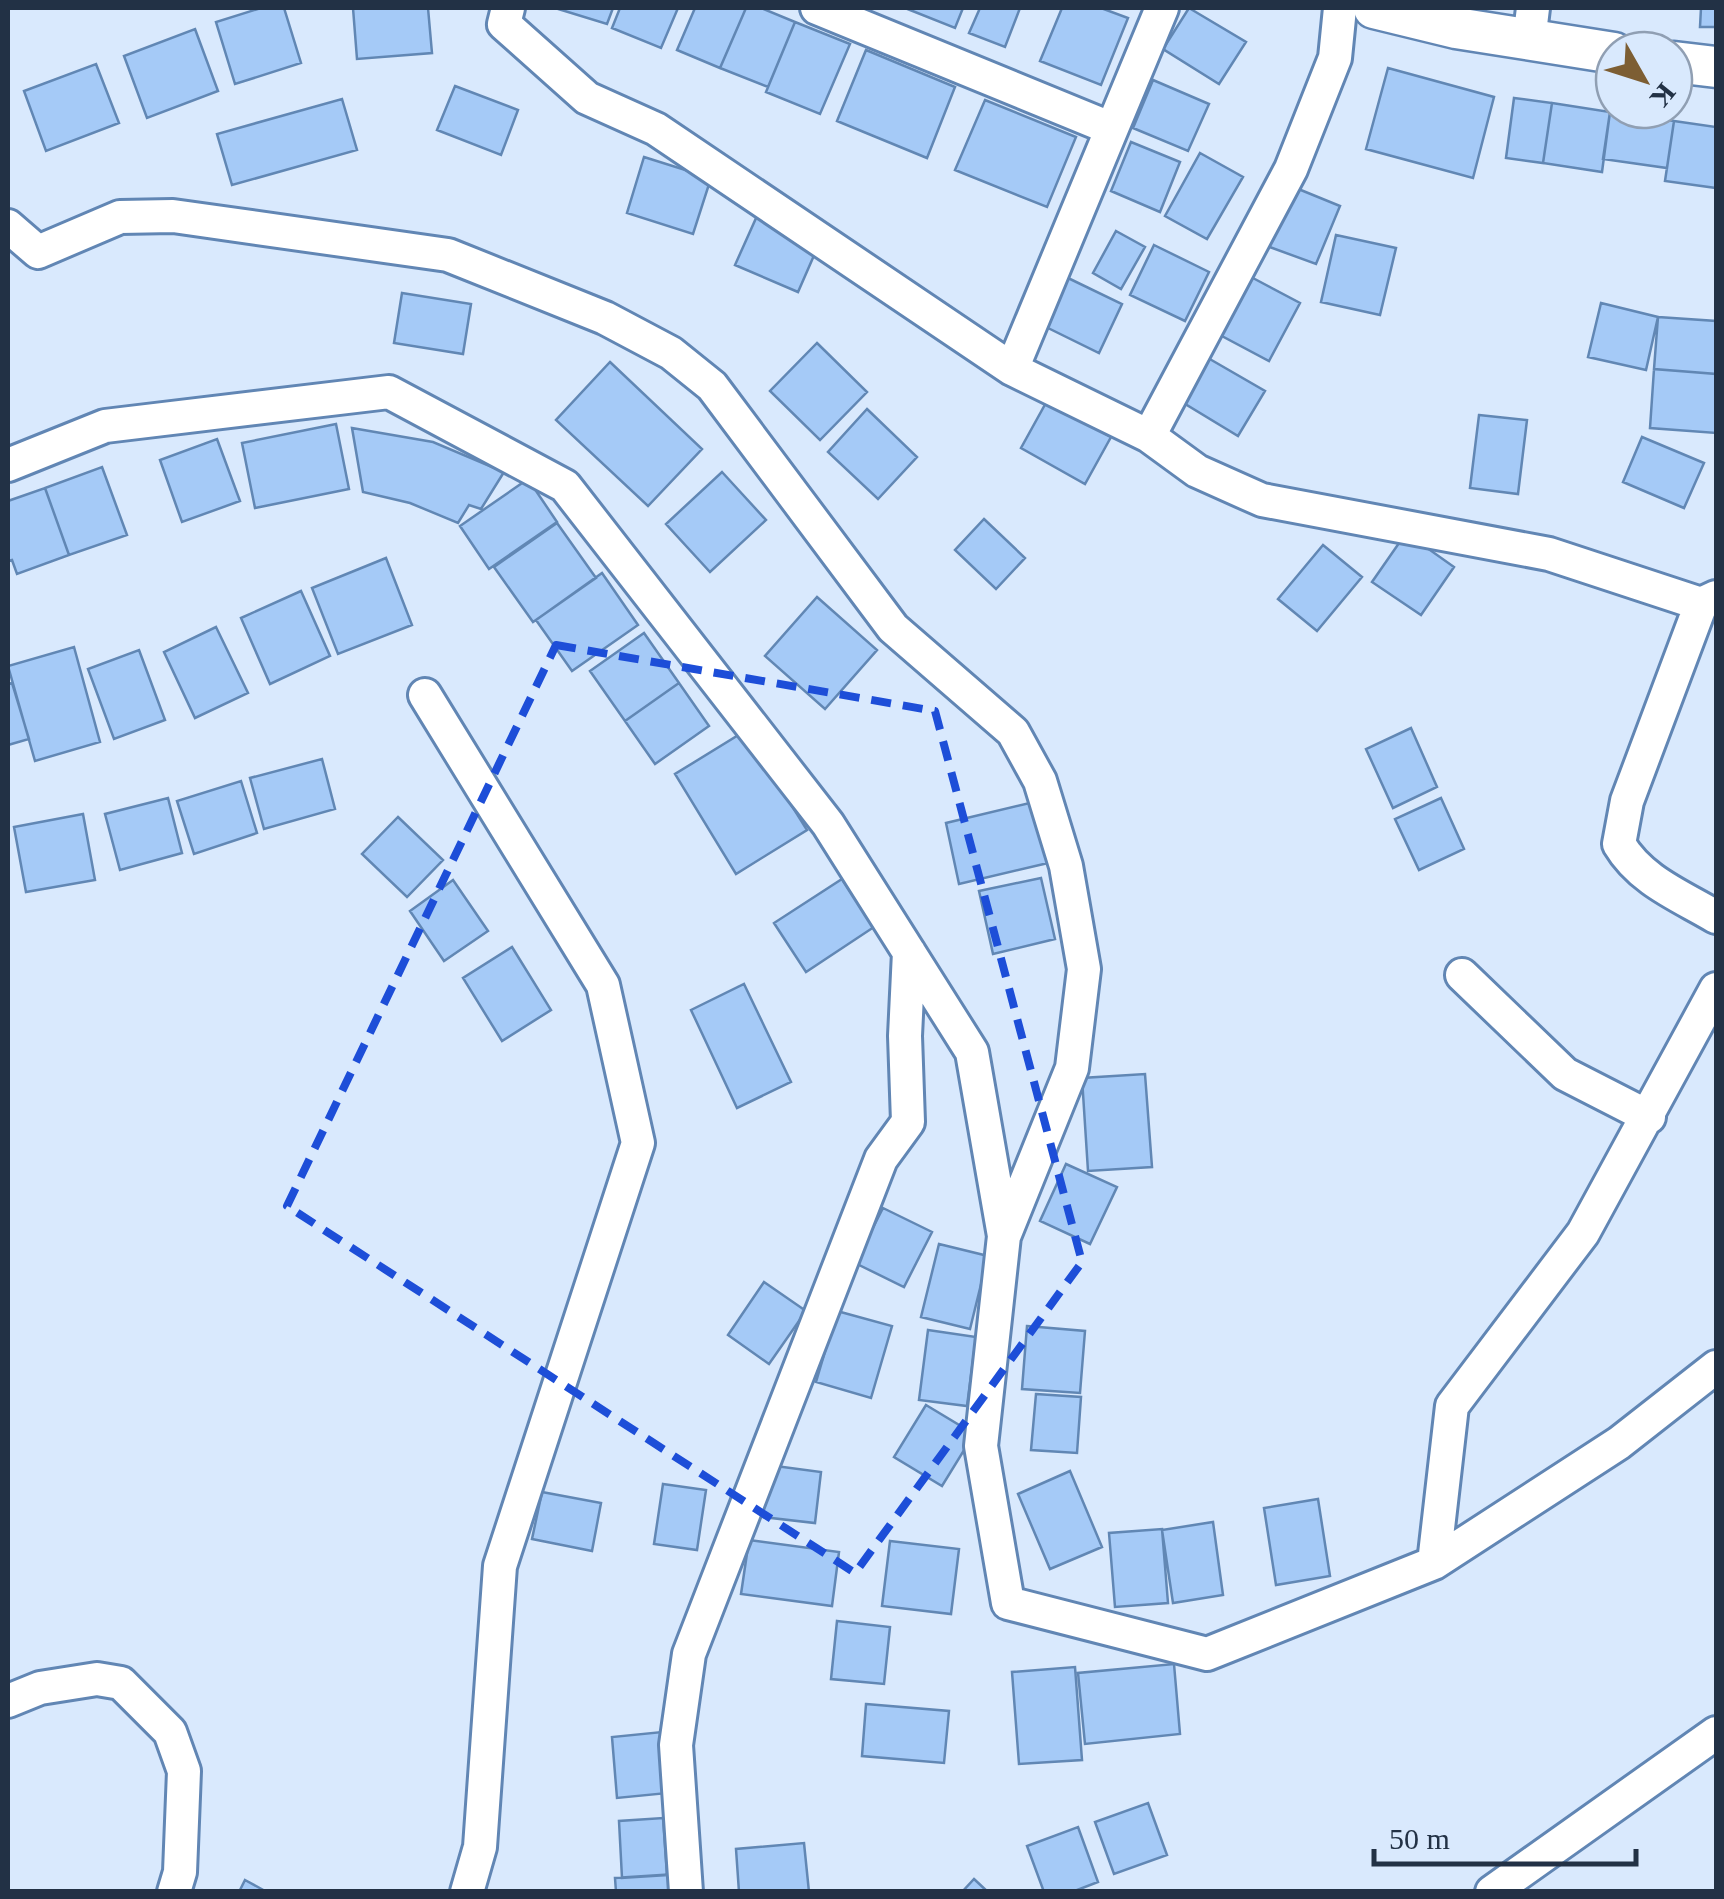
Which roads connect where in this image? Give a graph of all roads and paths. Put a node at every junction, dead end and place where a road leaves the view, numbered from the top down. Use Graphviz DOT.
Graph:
graph roads {
  1 [pos="508,8"];
  2 [pos="817,8"];
  3 [pos="1162,8"];
  4 [pos="1340,8"];
  5 [pos="1374,8"];
  6 [pos="1531,24"];
  7 [pos="1594,47"];
  8 [pos="1110,128"];
  9 [pos="8,226"];
  10 [pos="1012,370"];
  11 [pos="1149,436"];
  12 [pos="8,465"];
  13 [pos="1709,600"];
  14 [pos="425,694"];
  15 [pos="1716,917"];
  16 [pos="909,952"];
  17 [pos="1462,974"];
  18 [pos="1716,989"];
  19 [pos="1649,1117"];
  20 [pos="1004,1236"];
  21 [pos="1716,1366"];
  22 [pos="1434,1563"];
  23 [pos="8,1701"];
  24 [pos="1716,1733"];
  25 [pos="174,1892"];
  26 [pos="467,1892"];
  27 [pos="686,1892"];
  28 [pos="1492,1892"];
  1 -- 10 [label="street"];
  2 -- 8 [label="street"];
  3 -- 8 [label="street"];
  4 -- 11 [label="street"];
  5 -- 6 [label="street"];
  6 -- 7 [label="street"];
  8 -- 10 [label="street"];
  9 -- 20 [label="street"];
  10 -- 11 [label="street"];
  11 -- 13 [label="street"];
  12 -- 16 [label="street"];
  13 -- 15 [label="street"];
  14 -- 26 [label="street"];
  16 -- 20 [label="street"];
  16 -- 27 [label="street"];
  17 -- 19 [label="street"];
  18 -- 19 [label="street"];
  19 -- 22 [label="street"];
  20 -- 22 [label="street"];
  21 -- 22 [label="street"];
  23 -- 25 [label="street"];
  24 -- 28 [label="street"];
}
